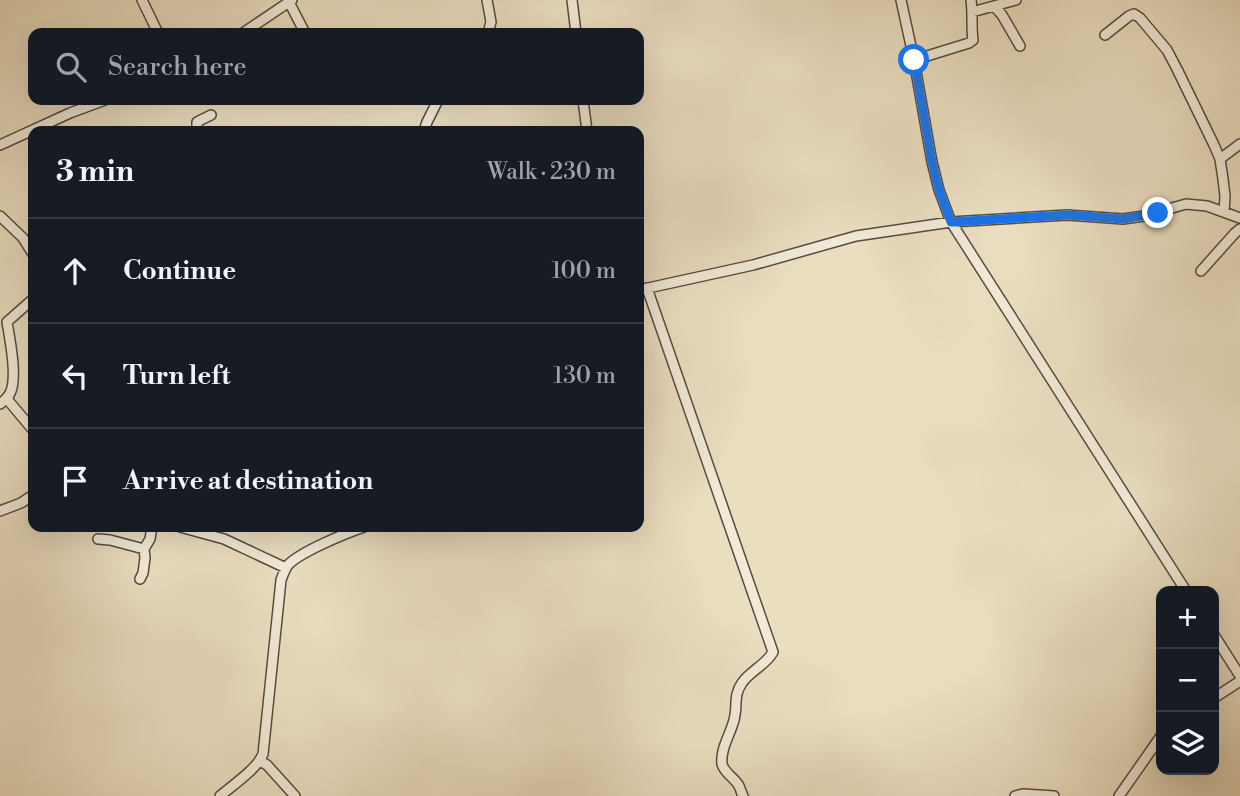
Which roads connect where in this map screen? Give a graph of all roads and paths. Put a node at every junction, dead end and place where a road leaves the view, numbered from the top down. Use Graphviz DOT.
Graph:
graph roads {
  1 [pos="142,0"];
  2 [pos="487,0"];
  3 [pos="572,0"];
  4 [pos="901,0"];
  5 [pos="971,0"];
  6 [pos="1016,0"];
  7 [pos="290,1"];
  8 [pos="994,6"];
  9 [pos="972,12"];
  10 [pos="156,28"];
  11 [pos="250,28"];
  12 [pos="303,28"];
  13 [pos="489,28"];
  14 [pos="575,28"];
  15 [pos="1105,35"];
  16 [pos="1020,47"];
  17 [pos="914,60"];
  18 [pos="92,105"];
  19 [pos="435,105"];
  20 [pos="584,105"];
  21 [pos="211,115"];
  22 [pos="41,126"];
  23 [pos="197,126"];
  24 [pos="425,126"];
  25 [pos="586,126"];
  26 [pos="28,132"];
  27 [pos="1240,144"];
  28 [pos="0,145"];
  29 [pos="1220,159"];
  30 [pos="1224,212"];
  31 [pos="0,216"];
  32 [pos="1240,218"];
  33 [pos="951,222"];
  34 [pos="1240,229"];
  35 [pos="28,246"];
  36 [pos="1200,271"];
  37 [pos="644,289"];
  38 [pos="644,292"];
  39 [pos="28,304"];
  40 [pos="4,326"];
  41 [pos="4,401"];
  42 [pos="28,425"];
  43 [pos="28,498"];
  44 [pos="0,511"];
  45 [pos="151,532"];
  46 [pos="198,532"];
  47 [pos="351,532"];
  48 [pos="98,539"];
  49 [pos="144,549"];
  50 [pos="286,568"];
  51 [pos="140,579"];
  52 [pos="1183,586"];
  53 [pos="1219,643"];
  54 [pos="1240,678"];
  55 [pos="1219,694"];
  56 [pos="1156,743"];
  57 [pos="260,761"];
  58 [pos="220,796"];
  59 [pos="295,796"];
  60 [pos="743,796"];
  61 [pos="1016,796"];
  62 [pos="1054,796"];
  63 [pos="1119,796"];
  1 -- 10 [label="street"];
  2 -- 13 [label="street"];
  3 -- 14 [label="street"];
  4 -- 17 [label="street"];
  5 -- 9 [label="street"];
  6 -- 8 [label="street"];
  7 -- 11 [label="street"];
  7 -- 12 [label="street"];
  8 -- 9 [label="street"];
  8 -- 16 [label="street"];
  9 -- 17 [label="street"];
  15 -- 29 [label="street"];
  17 -- 33 [label="street"];
  18 -- 22 [label="street"];
  19 -- 24 [label="street"];
  20 -- 25 [label="street"];
  21 -- 23 [label="street"];
  26 -- 28 [label="street"];
  27 -- 29 [label="street"];
  29 -- 30 [label="street"];
  30 -- 32 [label="street"];
  30 -- 33 [label="street"];
  31 -- 35 [label="street"];
  33 -- 37 [label="street"];
  33 -- 52 [label="street"];
  34 -- 36 [label="street"];
  38 -- 60 [label="street"];
  39 -- 40 [label="street"];
  40 -- 41 [label="street"];
  41 -- 42 [label="street"];
  43 -- 44 [label="street"];
  45 -- 49 [label="street"];
  46 -- 50 [label="street"];
  47 -- 50 [label="street"];
  48 -- 49 [label="street"];
  49 -- 51 [label="street"];
  50 -- 57 [label="street"];
  53 -- 54 [label="street"];
  54 -- 55 [label="street"];
  56 -- 63 [label="street"];
  57 -- 58 [label="street"];
  57 -- 59 [label="street"];
  61 -- 62 [label="street"];
}
